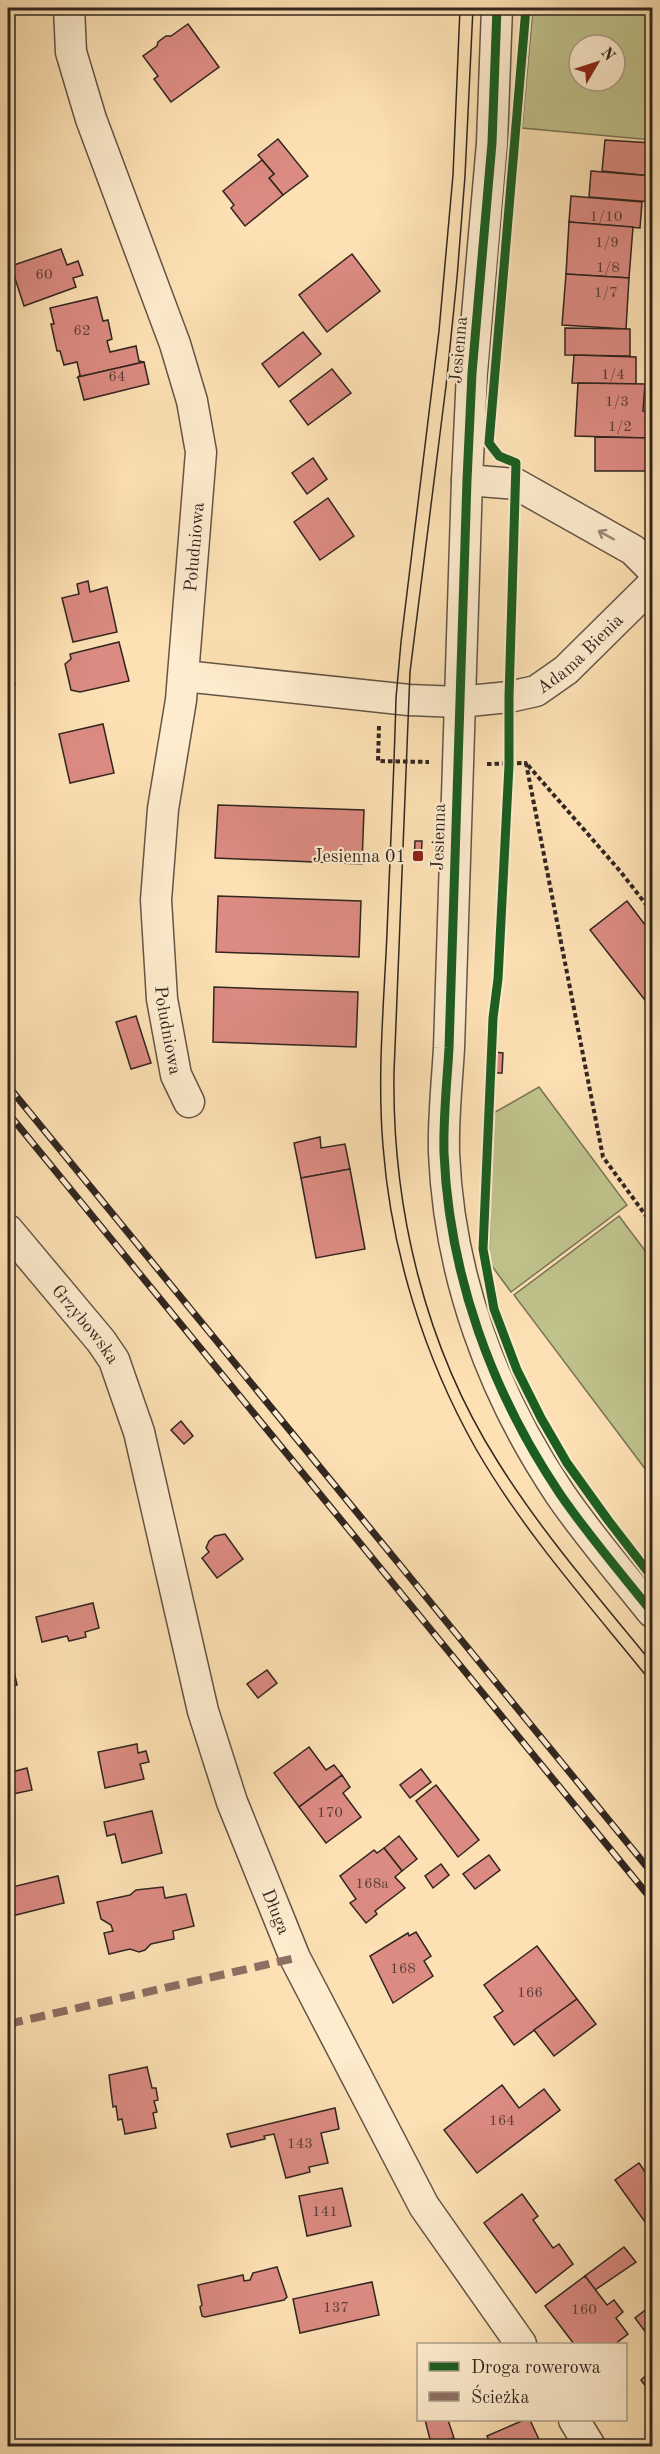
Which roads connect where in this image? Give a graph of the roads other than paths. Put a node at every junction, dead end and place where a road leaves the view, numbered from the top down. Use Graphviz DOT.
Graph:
graph roads {
  1 [pos="69,8"];
  2 [pos="497,8"];
  3 [pos="467,480"];
  4 [pos="652,569"];
  5 [pos="652,585"];
  6 [pos="184,676"];
  7 [pos="459,702"];
  8 [pos="189,1102"];
  9 [pos="8,1230"];
  10 [pos="139,1432"];
  11 [pos="652,1612"];
  12 [pos="519,2343"];
  13 [pos="575,2421"];
  14 [pos="590,2446"];
  1 -- 6 [label="street, Południowa"];
  2 -- 3 [label="street, Jesienna"];
  4 -- 3 [label="street, one-way"];
  3 -- 7 [label="street, Jesienna"];
  5 -- 7 [label="street, Adama Bienia"];
  6 -- 7 [label="street, Adama Bienia"];
  6 -- 8 [label="street, Południowa"];
  7 -- 11 [label="street, Jesienna"];
  9 -- 10 [label="street, Grzybowska"];
  10 -- 12 [label="street, Długa"];
  13 -- 14 [label="street"];
}
